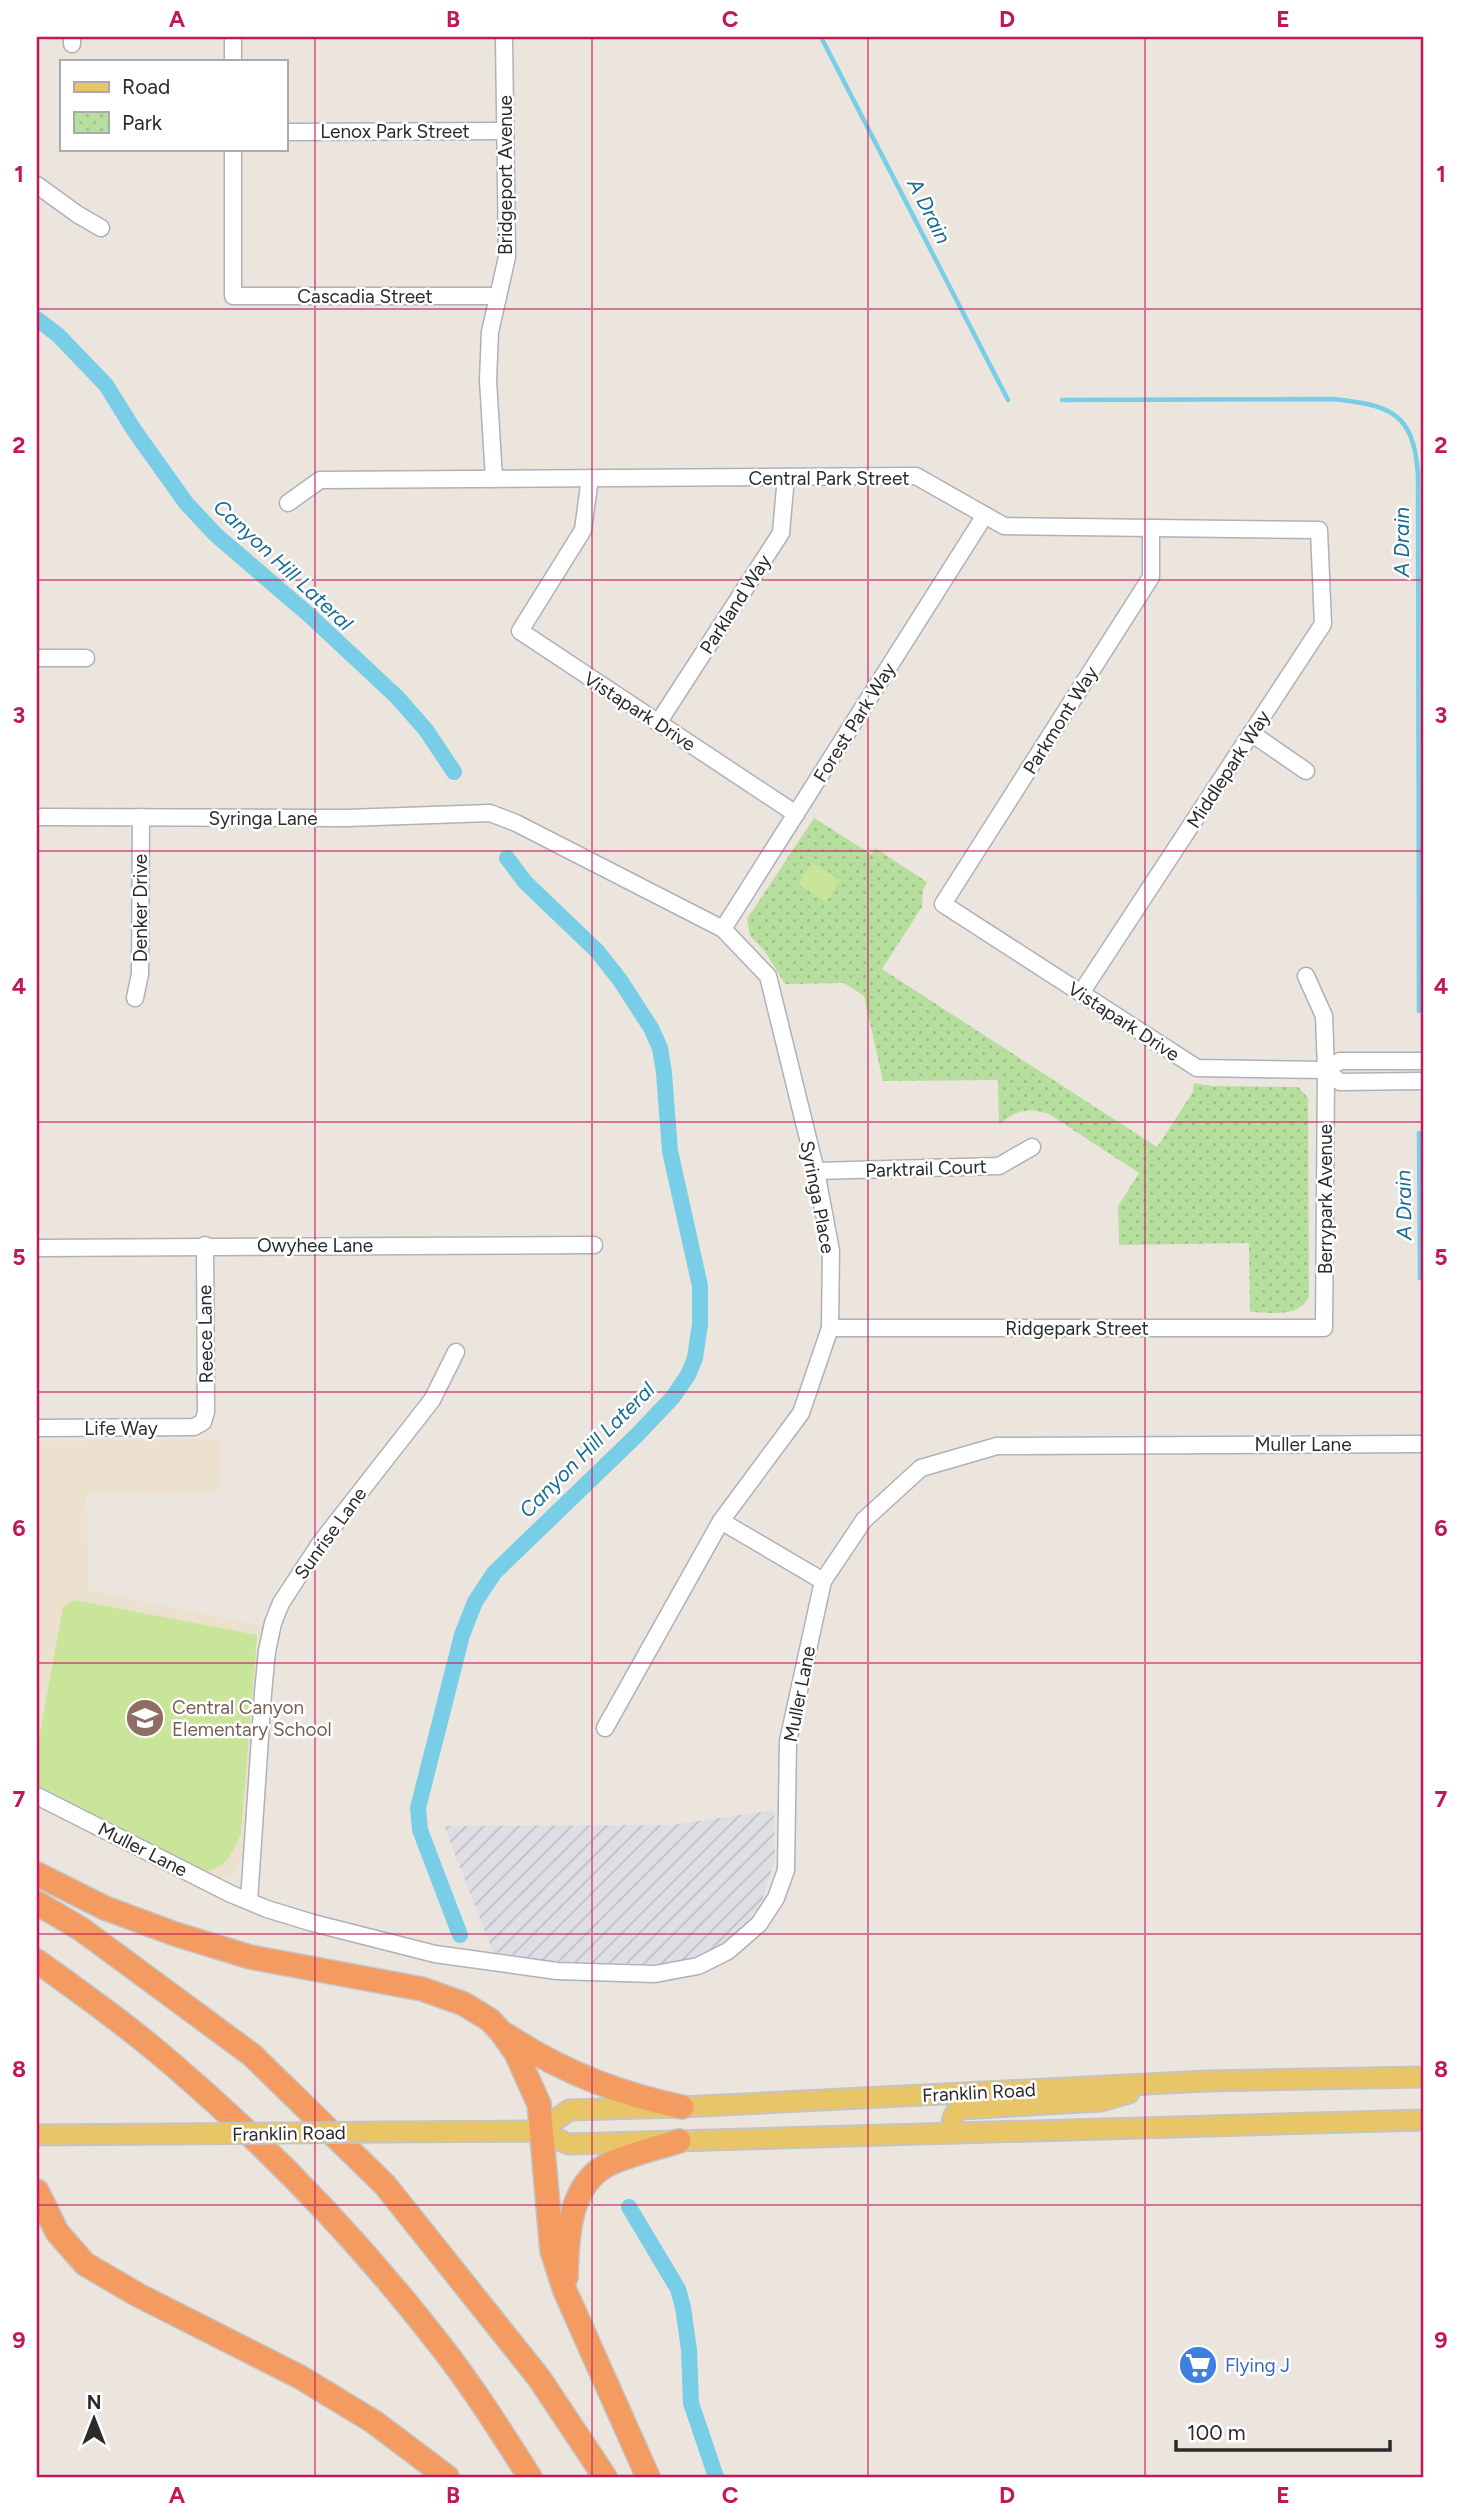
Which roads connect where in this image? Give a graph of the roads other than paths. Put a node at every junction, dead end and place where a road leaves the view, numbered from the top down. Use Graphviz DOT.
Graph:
graph roads {
  1 [pos="233,37"];
  2 [pos="504,37"];
  3 [pos="233,60"];
  4 [pos="505,131"];
  5 [pos="287,132"];
  6 [pos="233,150"];
  7 [pos="37,185"];
  8 [pos="101,228"];
  9 [pos="498,296"];
  10 [pos="786,477"];
  11 [pos="590,478"];
  12 [pos="494,479"];
  13 [pos="288,503"];
  14 [pos="985,515"];
  15 [pos="1151,528"];
  16 [pos="1319,530"];
  17 [pos="37,658"];
  18 [pos="86,658"];
  19 [pos="658,723"];
  20 [pos="1251,733"];
  21 [pos="1306,771"];
  22 [pos="490,813"];
  23 [pos="796,814"];
  24 [pos="37,817"];
  25 [pos="141,817"];
  26 [pos="943,904"];
  27 [pos="723,929"];
  28 [pos="1306,976"];
  29 [pos="1081,993"];
  30 [pos="135,998"];
  31 [pos="1423,1060"];
  32 [pos="1326,1070"];
  33 [pos="1423,1081"];
  34 [pos="1032,1147"];
  35 [pos="816,1171"];
  36 [pos="205,1245"];
  37 [pos="594,1245"];
  38 [pos="37,1248"];
  39 [pos="830,1328"];
  40 [pos="1324,1328"];
  41 [pos="456,1352"];
  42 [pos="203,1422"];
  43 [pos="37,1428"];
  44 [pos="1423,1444"];
  45 [pos="721,1521"];
  46 [pos="823,1581"];
  47 [pos="605,1728"];
  48 [pos="37,1796"];
  49 [pos="37,1874"];
  50 [pos="249,1901"];
  51 [pos="37,1903"];
  52 [pos="37,1961"];
  53 [pos="502,2033"];
  54 [pos="1423,2077"];
  55 [pos="1161,2083"];
  56 [pos="682,2107"];
  57 [pos="1423,2120"];
  58 [pos="541,2131"];
  59 [pos="952,2133"];
  60 [pos="37,2136"];
  61 [pos="679,2141"];
  62 [pos="37,2191"];
  63 [pos="565,2291"];
  64 [pos="447,2477"];
  65 [pos="530,2477"];
  66 [pos="605,2477"];
  67 [pos="648,2477"];
  1 -- 3 [label="street"];
  2 -- 4 [label="street, Bridgeport Avenue"];
  4 -- 5 [label="street, Lenox Park Street"];
  4 -- 9 [label="street, Bridgeport Avenue"];
  6 -- 9 [label="street, Cascadia Street"];
  7 -- 8 [label="street"];
  9 -- 12 [label="street, Bridgeport Avenue"];
  10 -- 11 [label="street, Central Park Street"];
  10 -- 14 [label="street, Central Park Street"];
  10 -- 19 [label="street, Parkland Way"];
  11 -- 12 [label="street, Central Park Street"];
  11 -- 19 [label="street, Vistapark Drive"];
  12 -- 13 [label="street, Central Park Street"];
  14 -- 15 [label="street, Central Park Street"];
  14 -- 23 [label="street, Forest Park Way"];
  15 -- 16 [label="street, Central Park Street"];
  15 -- 26 [label="street, Parkmont Way"];
  16 -- 20 [label="street, Middlepark Way"];
  17 -- 18 [label="street"];
  19 -- 23 [label="street, Vistapark Drive"];
  20 -- 21 [label="street"];
  20 -- 29 [label="street, Middlepark Way"];
  22 -- 25 [label="street, Syringa Lane"];
  22 -- 27 [label="street, Syringa Place"];
  23 -- 27 [label="street, Forest Park Way"];
  24 -- 25 [label="street, Syringa Lane"];
  25 -- 30 [label="street, Denker Drive"];
  26 -- 29 [label="street, Vistapark Drive"];
  27 -- 35 [label="street, Syringa Place"];
  28 -- 32 [label="street, Berrypark Avenue"];
  29 -- 32 [label="street, Vistapark Drive"];
  31 -- 32 [label="street, Vistapark Drive"];
  32 -- 33 [label="street, Vistapark Drive"];
  32 -- 40 [label="street, Berrypark Avenue"];
  34 -- 35 [label="street, Parktrail Court"];
  35 -- 39 [label="street, Syringa Place"];
  36 -- 37 [label="street, Owyhee Lane"];
  36 -- 38 [label="street, Owyhee Lane"];
  36 -- 42 [label="street, Reece Lane"];
  39 -- 40 [label="street, Ridgepark Street"];
  39 -- 45 [label="street, Syringa Place"];
  41 -- 50 [label="street, Sunrise Lane"];
  42 -- 43 [label="street, Life Way"];
  44 -- 46 [label="street, Muller Lane"];
  45 -- 46 [label="street"];
  45 -- 47 [label="street, Syringa Place"];
  46 -- 50 [label="street, Muller Lane"];
  48 -- 50 [label="street, Muller Lane"];
  49 -- 53 [label="highway"];
  51 -- 66 [label="highway"];
  52 -- 65 [label="highway"];
  53 -- 56 [label="highway"];
  53 -- 58 [label="highway"];
  54 -- 55 [label="main road, Franklin Road"];
  55 -- 56 [label="main road, Franklin Road"];
  55 -- 59 [label="main road"];
  56 -- 58 [label="main road, Franklin Road"];
  57 -- 59 [label="main road, Franklin Road"];
  58 -- 60 [label="main road, Franklin Road, bridge"];
  58 -- 61 [label="main road, Franklin Road"];
  58 -- 63 [label="highway"];
  59 -- 61 [label="main road, Franklin Road"];
  61 -- 63 [label="highway"];
  62 -- 64 [label="highway"];
  63 -- 67 [label="highway"];
}
